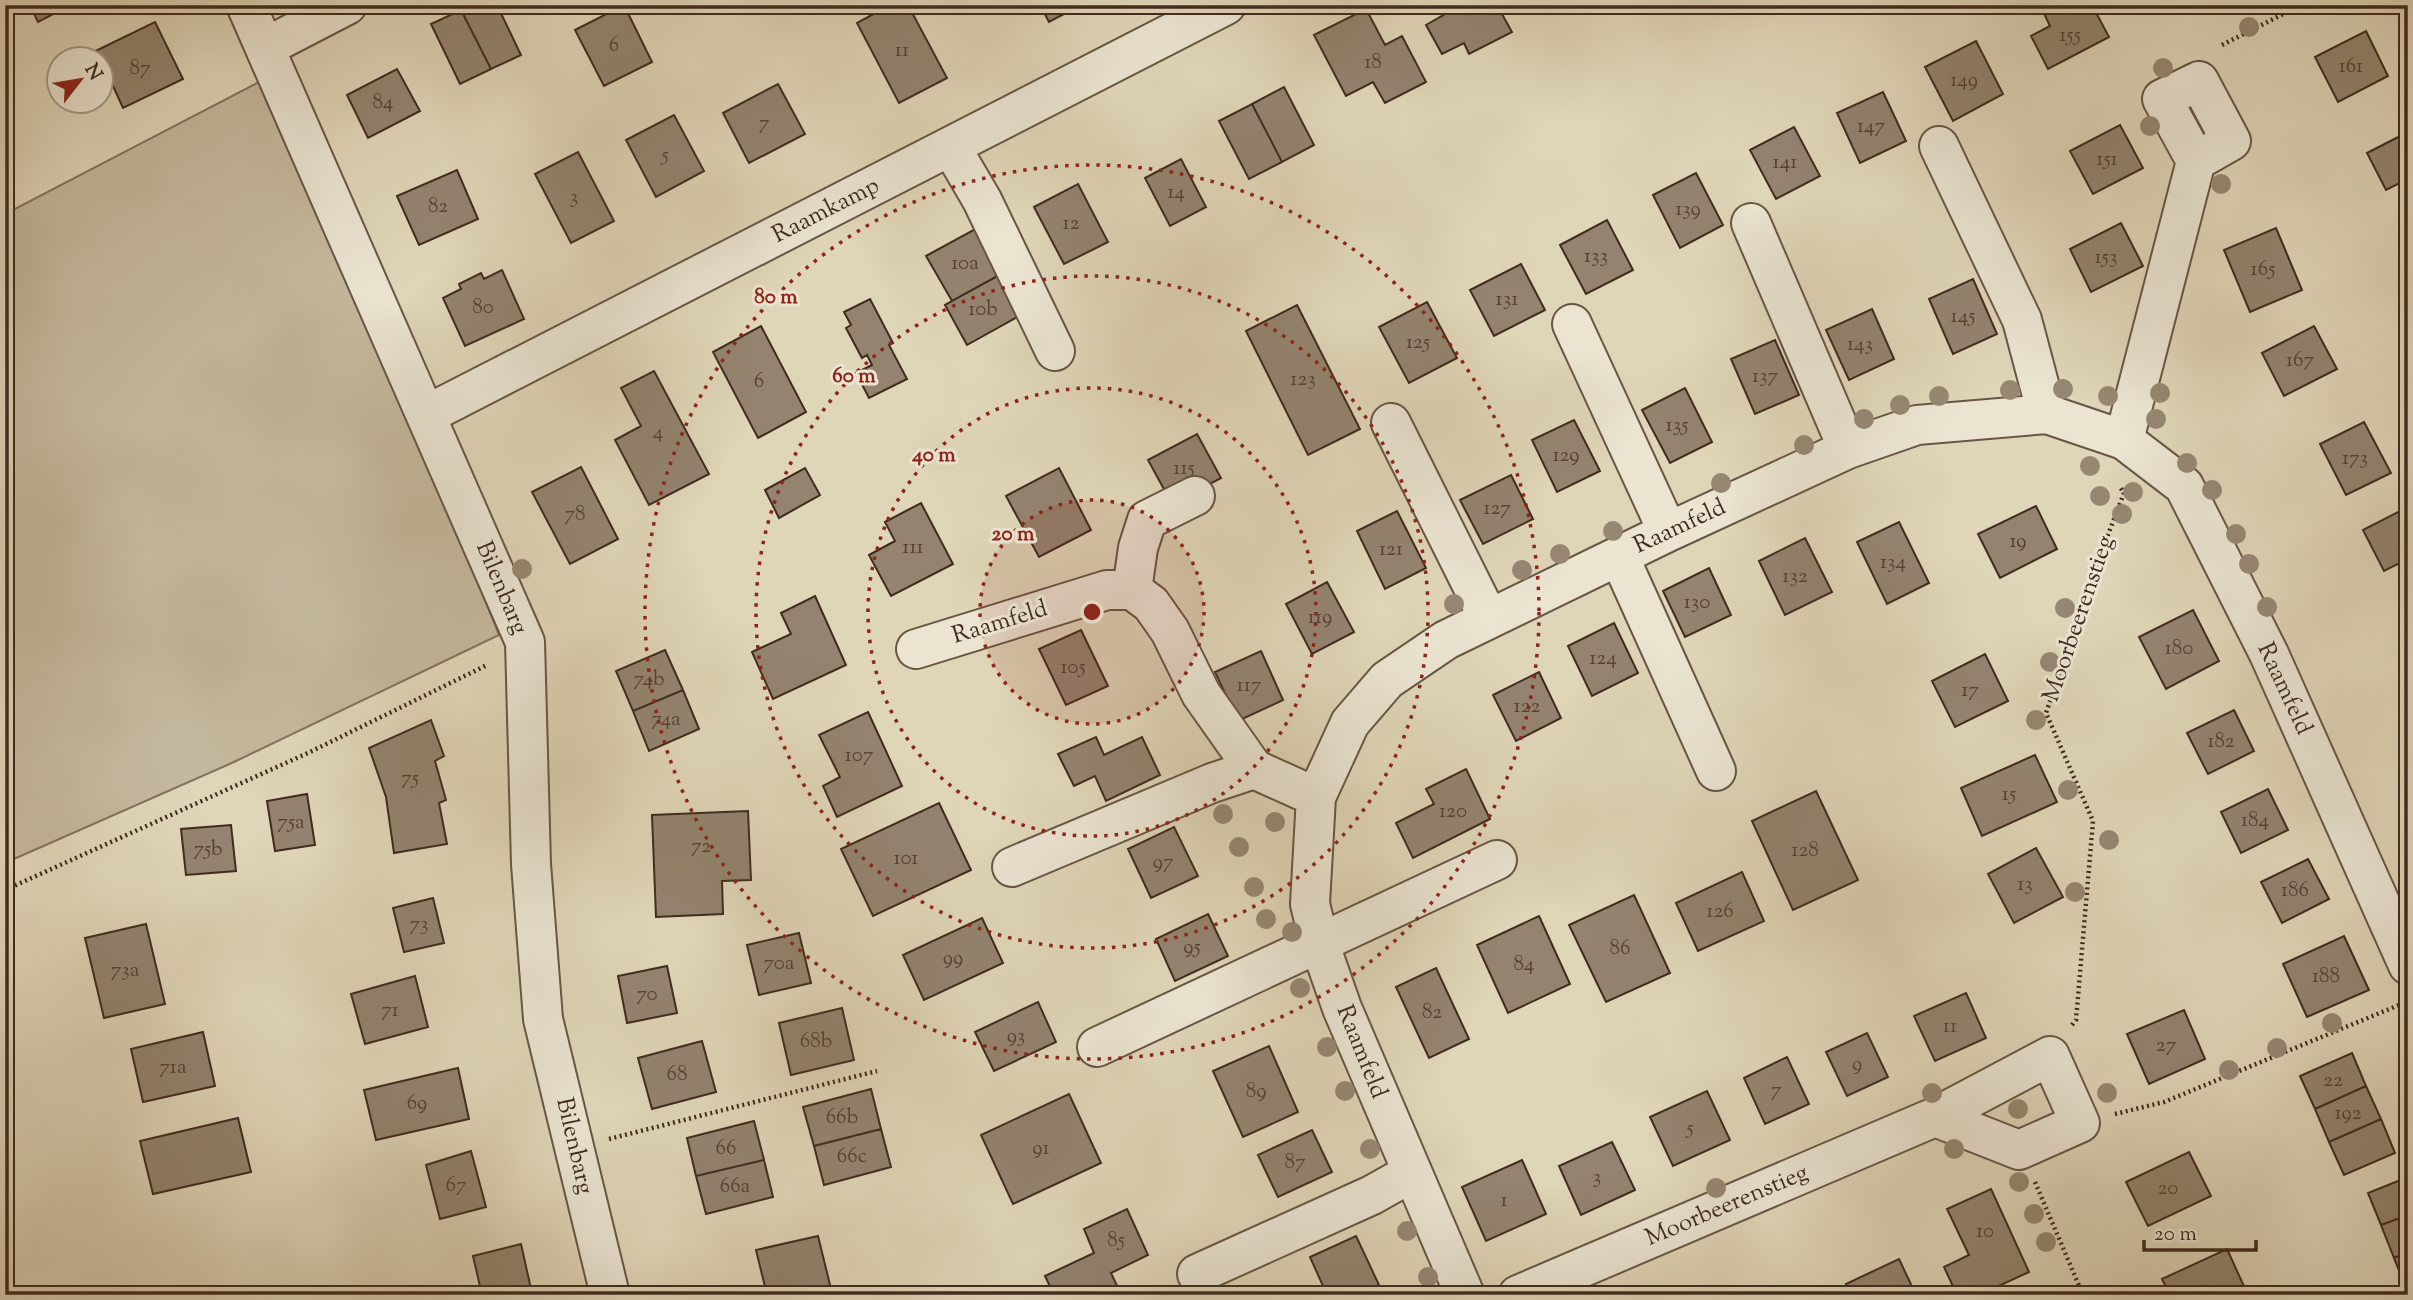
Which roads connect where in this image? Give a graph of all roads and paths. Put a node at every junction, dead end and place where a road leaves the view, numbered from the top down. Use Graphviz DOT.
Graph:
graph roads {
  1 [pos="246,5"];
  2 [pos="347,5"];
  3 [pos="1226,5"];
  4 [pos="2301,5"];
  5 [pos="2222,45"];
  6 [pos="266,47"];
  7 [pos="1939,146"];
  8 [pos="951,147"];
  9 [pos="2196,161"];
  10 [pos="1751,223"];
  11 [pos="1572,324"];
  12 [pos="1055,351"];
  13 [pos="2047,414"];
  14 [pos="426,415"];
  15 [pos="1391,423"];
  16 [pos="2124,440"];
  17 [pos="1848,450"];
  18 [pos="2118,483"];
  19 [pos="1195,496"];
  20 [pos="1668,532"];
  21 [pos="1619,556"];
  22 [pos="1132,590"];
  23 [pos="1489,619"];
  24 [pos="526,646"];
  25 [pos="916,649"];
  26 [pos="1254,769"];
  27 [pos="1716,771"];
  28 [pos="1316,797"];
  29 [pos="1497,860"];
  30 [pos="1012,867"];
  31 [pos="5,890"];
  32 [pos="1320,945"];
  33 [pos="2408,965"];
  34 [pos="2408,1002"];
  35 [pos="1097,1048"];
  36 [pos="2050,1056"];
  37 [pos="877,1071"];
  38 [pos="1935,1117"];
  39 [pos="2080,1123"];
  40 [pos="574,1148"];
  41 [pos="2019,1150"];
  42 [pos="1406,1161"];
  43 [pos="1325,1192"];
  44 [pos="1197,1274"];
  45 [pos="610,1295"];
  46 [pos="1465,1295"];
  47 [pos="1518,1295"];
  48 [pos="2083,1295"];
  1 -- 6 [label="street, Bilenbarg"];
  2 -- 6 [label="street"];
  3 -- 8 [label="street, Raamkamp"];
  4 -- 5 [label="path"];
  6 -- 14 [label="street, Bilenbarg"];
  7 -- 13 [label="street"];
  8 -- 12 [label="street"];
  8 -- 14 [label="street, Raamkamp"];
  9 -- 16 [label="street"];
  10 -- 17 [label="street"];
  11 -- 20 [label="street"];
  13 -- 16 [label="street, Raamfeld"];
  13 -- 17 [label="street, Raamfeld"];
  14 -- 24 [label="street, Bilenbarg"];
  15 -- 23 [label="street"];
  16 -- 33 [label="street, Raamfeld"];
  17 -- 20 [label="street, Raamfeld"];
  18 -- 36 [label="path, Moorbeerenstieg"];
  19 -- 22 [label="street"];
  20 -- 21 [label="street, Raamfeld"];
  21 -- 23 [label="street, Raamfeld"];
  21 -- 27 [label="street"];
  22 -- 25 [label="street, Raamfeld"];
  22 -- 26 [label="street"];
  23 -- 28 [label="street, Raamfeld"];
  24 -- 31 [label="path"];
  24 -- 40 [label="street, Bilenbarg"];
  26 -- 28 [label="street"];
  26 -- 30 [label="street"];
  28 -- 32 [label="street, Raamfeld"];
  29 -- 32 [label="street"];
  32 -- 35 [label="street"];
  32 -- 42 [label="street, Raamfeld"];
  34 -- 39 [label="path"];
  36 -- 38 [label="street, Moorbeerenstieg"];
  36 -- 39 [label="street"];
  37 -- 40 [label="path"];
  38 -- 41 [label="street"];
  38 -- 47 [label="street, Moorbeerenstieg"];
  39 -- 41 [label="street"];
  40 -- 45 [label="street, Bilenbarg"];
  41 -- 48 [label="path"];
  42 -- 43 [label="street"];
  42 -- 44 [label="street"];
  42 -- 46 [label="street, Raamfeld"];
}
